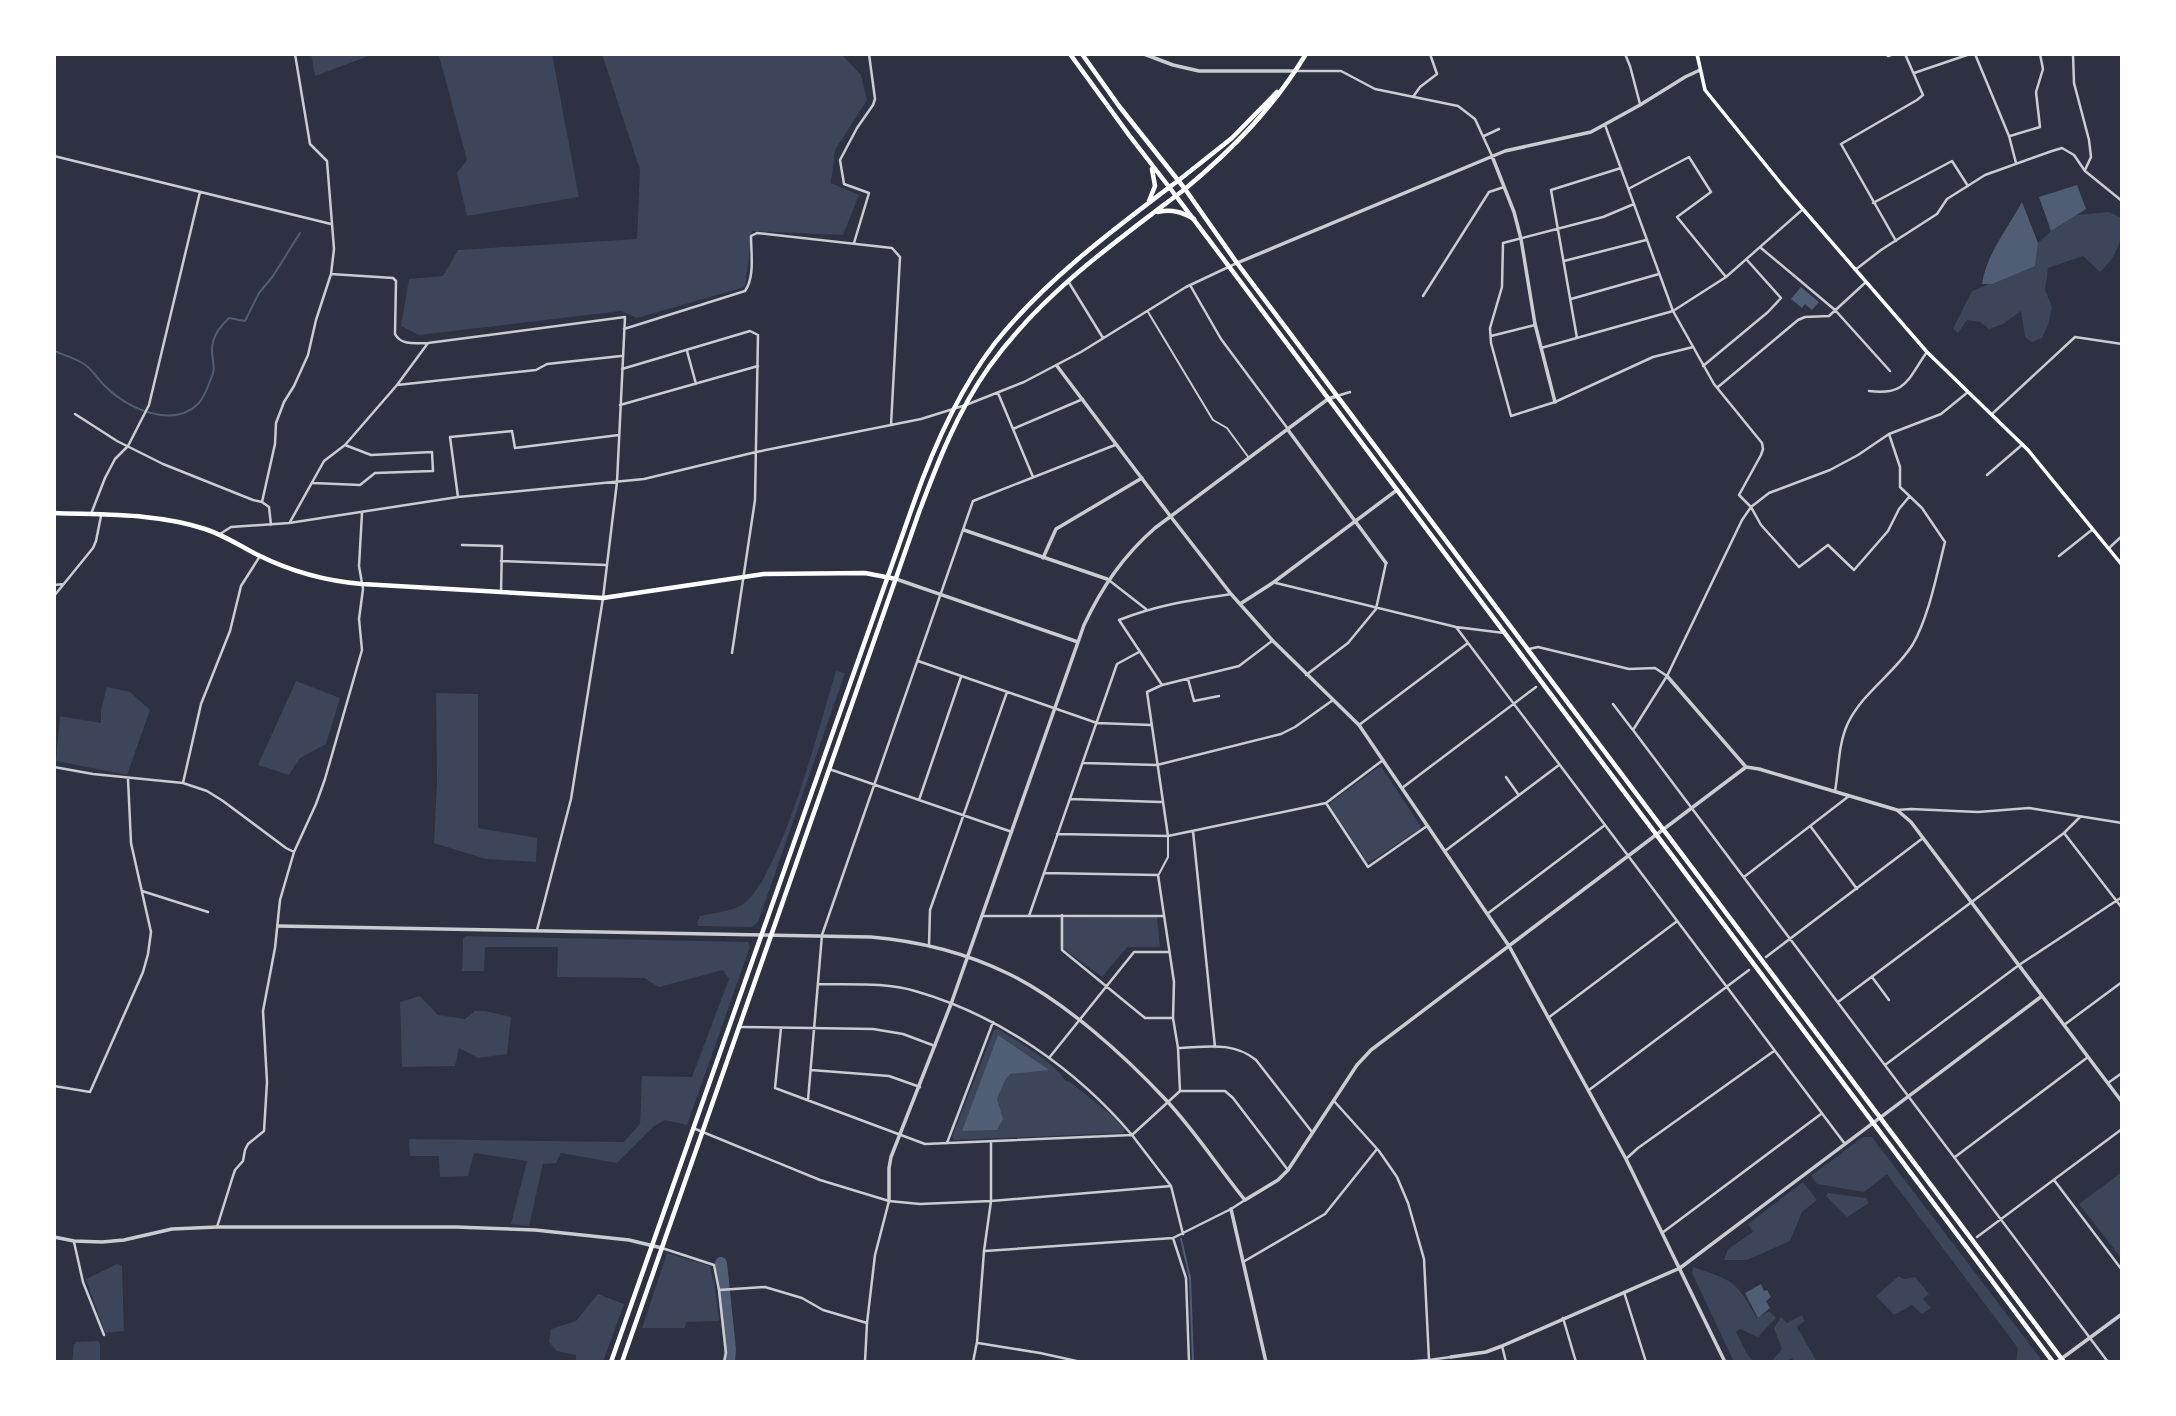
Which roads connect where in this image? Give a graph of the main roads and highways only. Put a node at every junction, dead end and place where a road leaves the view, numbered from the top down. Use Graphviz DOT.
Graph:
graph roads {
  1 [pos="1070,54"];
  2 [pos="1082,54"];
  3 [pos="1307,54"];
  4 [pos="1697,54"];
  5 [pos="1296,71"];
  6 [pos="1151,165"];
  7 [pos="1179,180"];
  8 [pos="1169,187"];
  9 [pos="1185,189"];
  10 [pos="1176,196"];
  11 [pos="1147,205"];
  12 [pos="1153,214"];
  13 [pos="1194,219"];
  14 [pos="54,513"];
  15 [pos="2122,565"];
  16 [pos="887,576"];
  17 [pos="896,579"];
  18 [pos="2059,1361"];
  19 [pos="611,1362"];
  20 [pos="622,1362"];
  1 -- 6 [label="main road"];
  2 -- 7 [label="main road"];
  3 -- 5 [label="main road"];
  4 -- 15 [label="main road"];
  5 -- 7 [label="main road"];
  5 -- 9 [label="main road"];
  6 -- 8 [label="main road"];
  6 -- 11 [label="main road"];
  7 -- 8 [label="main road"];
  7 -- 9 [label="main road"];
  8 -- 10 [label="main road"];
  8 -- 11 [label="main road"];
  9 -- 10 [label="main road"];
  9 -- 18 [label="main road"];
  10 -- 12 [label="main road"];
  10 -- 13 [label="main road"];
  11 -- 16 [label="main road"];
  12 -- 13 [label="main road"];
  12 -- 17 [label="main road"];
  13 -- 18 [label="main road"];
  14 -- 16 [label="main road"];
  16 -- 17 [label="main road"];
  16 -- 19 [label="main road"];
  17 -- 20 [label="main road"];
}
